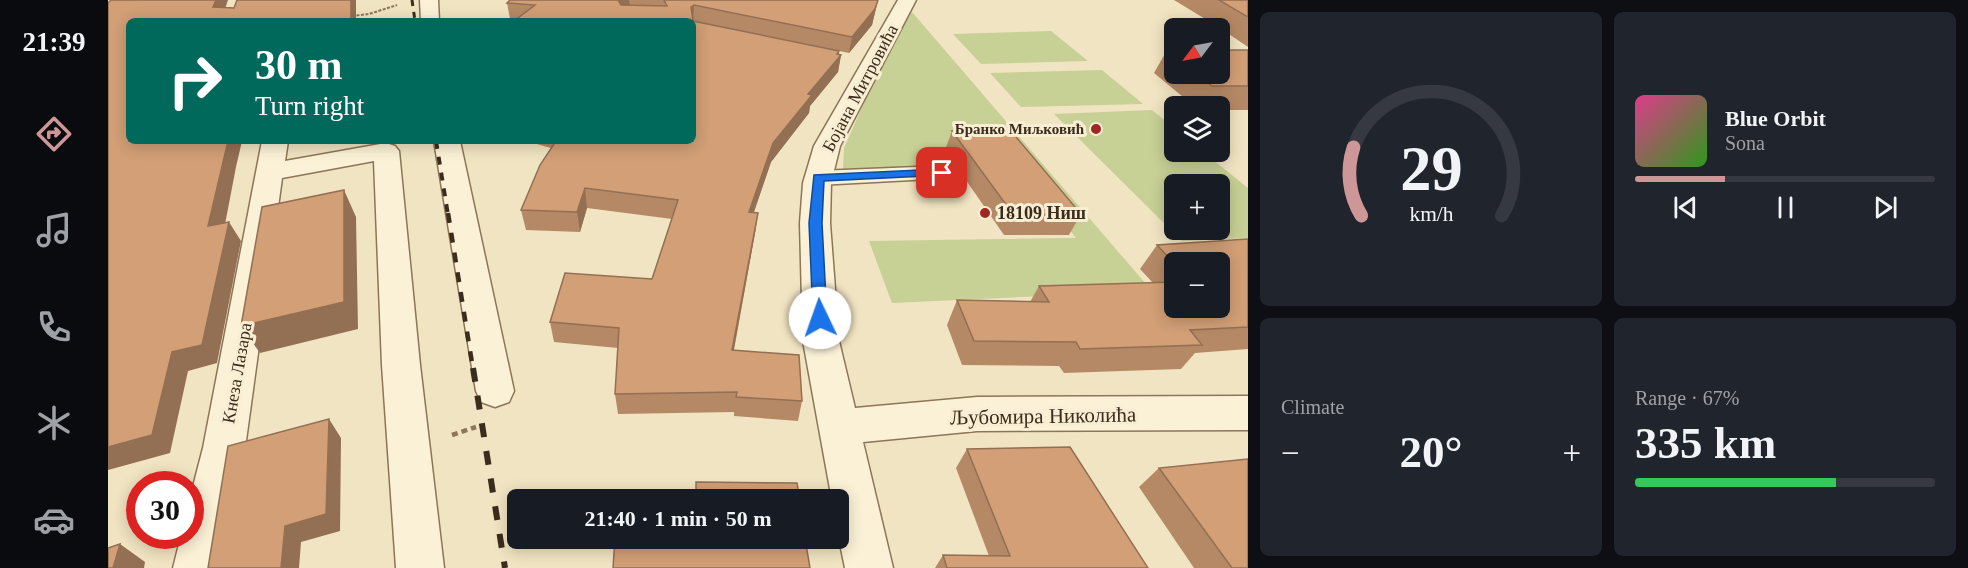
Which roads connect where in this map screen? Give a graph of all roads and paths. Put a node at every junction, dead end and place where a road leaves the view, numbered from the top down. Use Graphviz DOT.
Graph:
graph roads {
  1 [pos="429,0"];
  2 [pos="907,0"];
  3 [pos="400,4"];
  4 [pos="348,17"];
  5 [pos="430,18"];
  6 [pos="448,144"];
  7 [pos="273,156"];
  8 [pos="942,173"];
  9 [pos="818,178"];
  10 [pos="495,391"];
  11 [pos="1248,413"];
  12 [pos="839,428"];
  13 [pos="409,451"];
  14 [pos="197,568"];
  15 [pos="420,568"];
  16 [pos="869,568"];
  1 -- 5 [label="street"];
  2 -- 9 [label="street, Бојана Митровића"];
  3 -- 4 [label="path"];
  6 -- 10 [label="street"];
  7 -- 13 [label="street"];
  7 -- 14 [label="street, Кнеза Лазара"];
  8 -- 9 [label="lane"];
  9 -- 12 [label="street, Бојана Митровића"];
  10 -- 13 [label="path"];
  11 -- 12 [label="street, Љубомира Николића"];
  12 -- 16 [label="street, Бојана Митровића"];
  13 -- 15 [label="street"];
}
